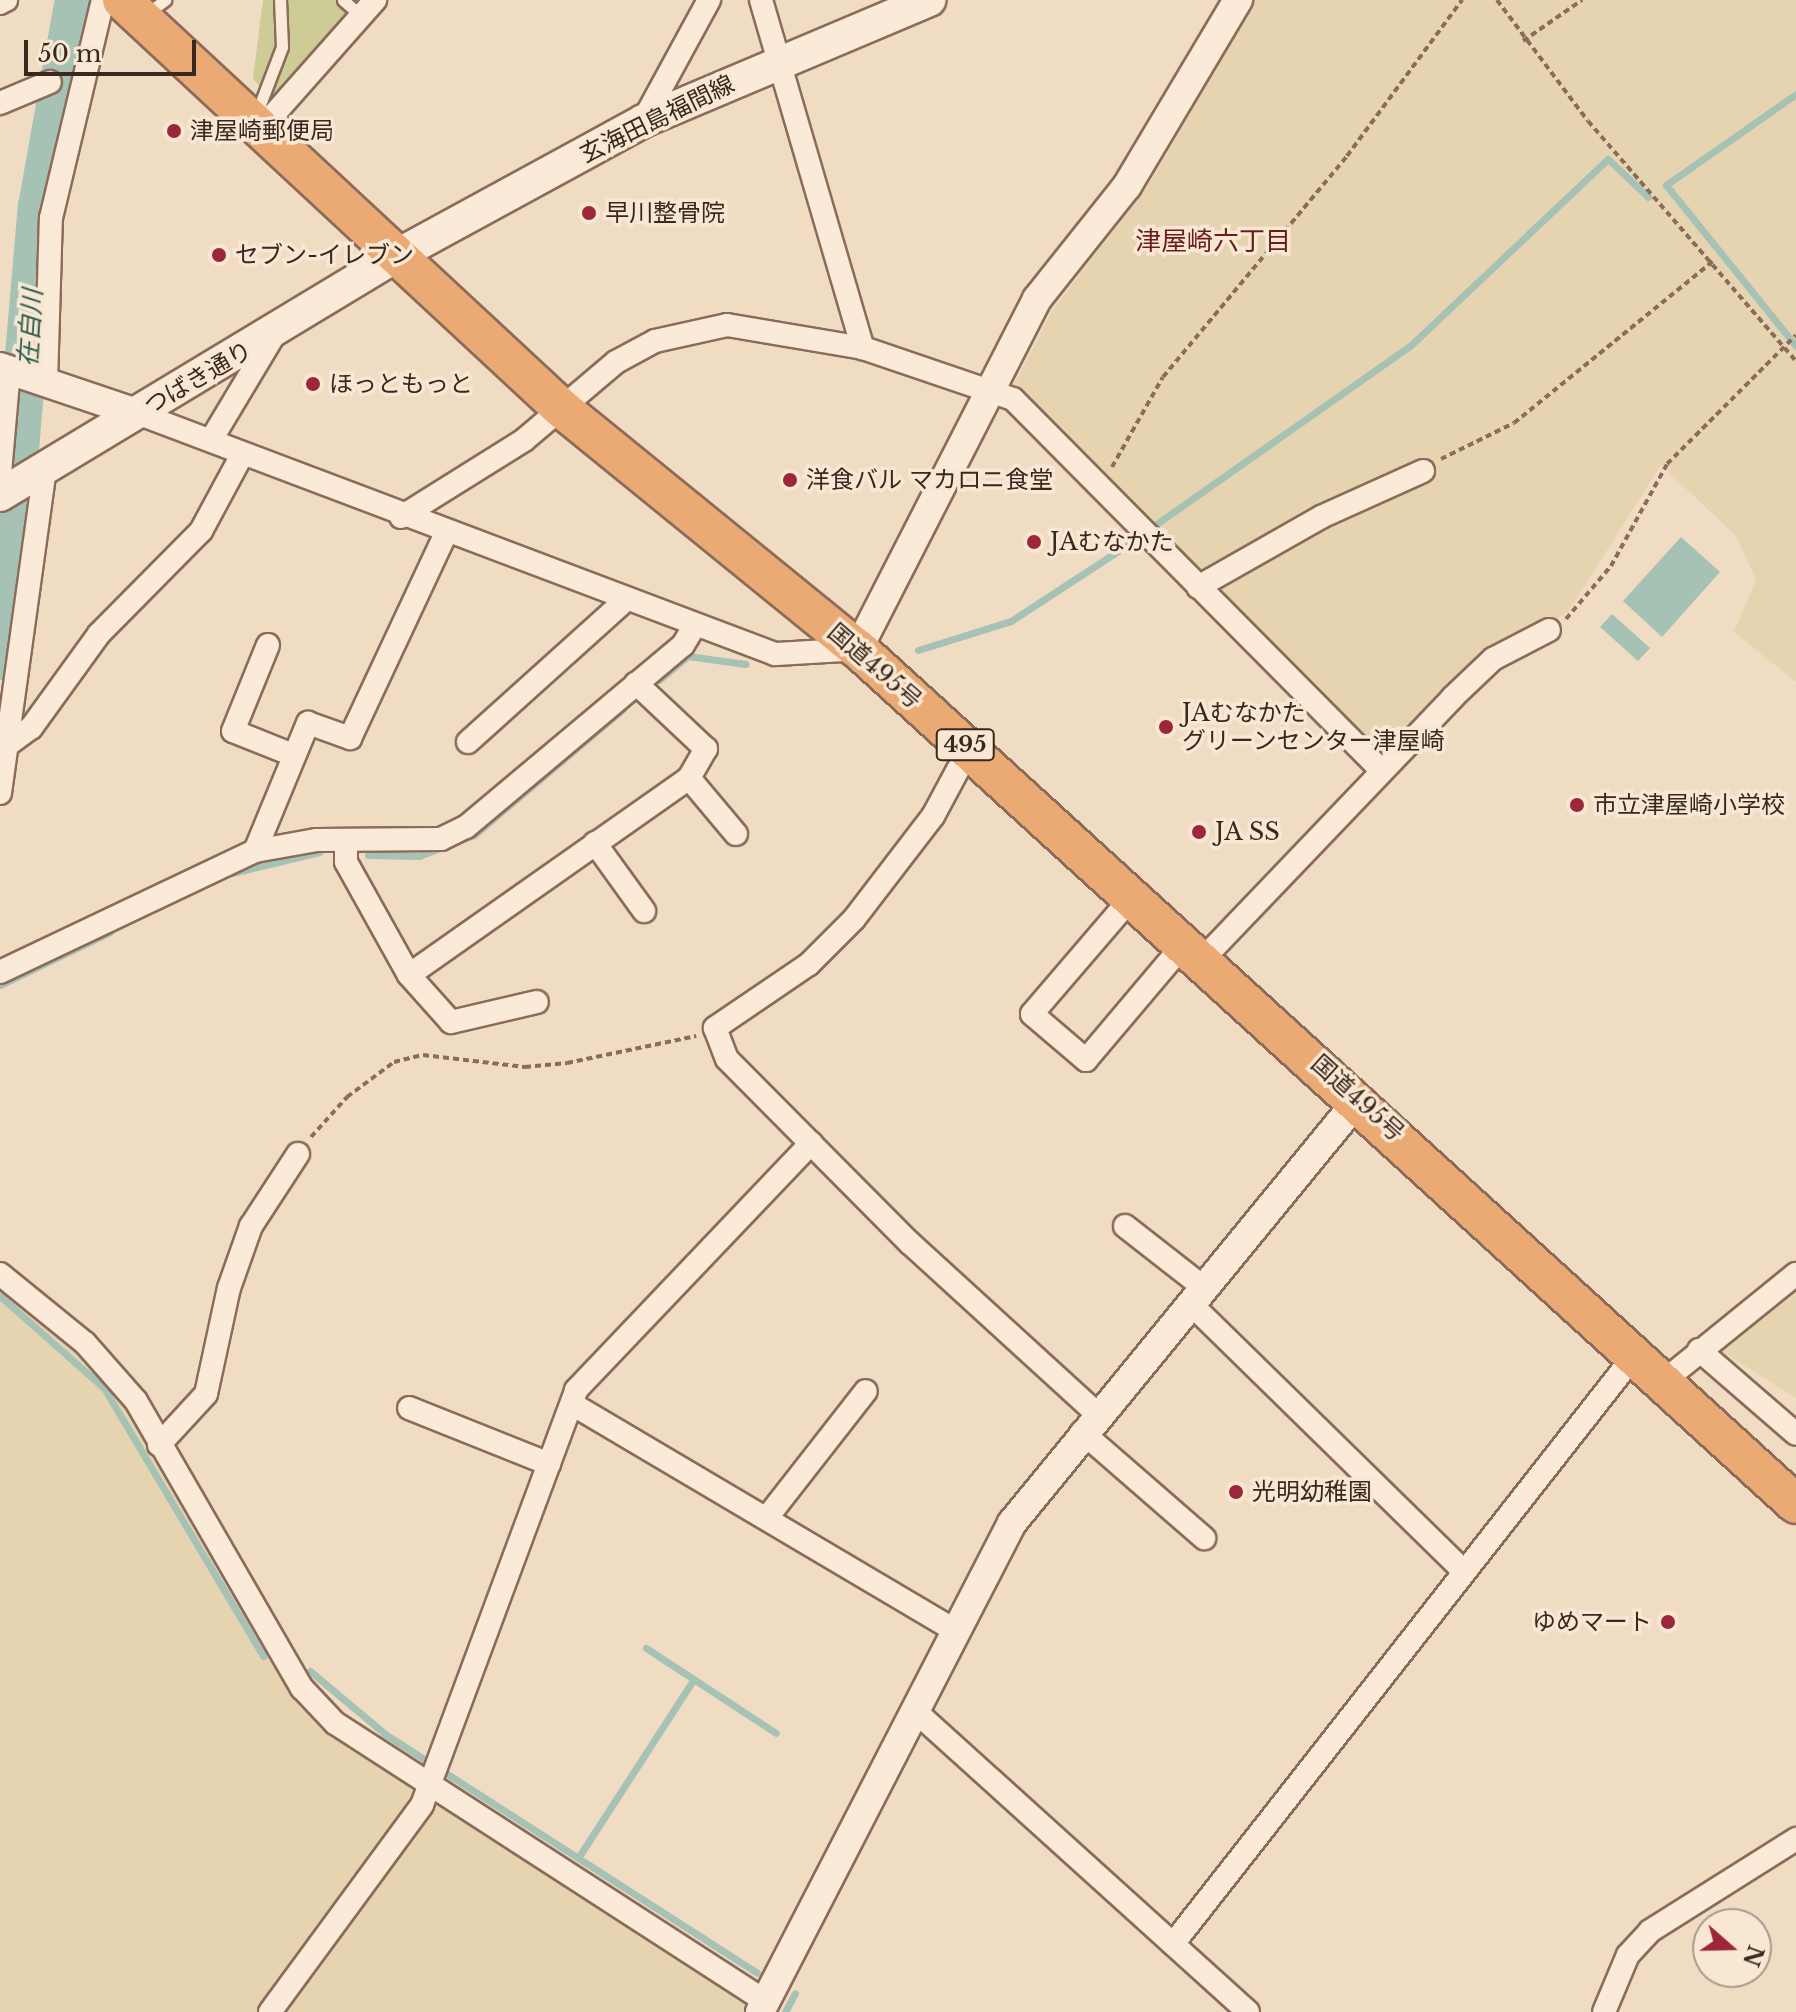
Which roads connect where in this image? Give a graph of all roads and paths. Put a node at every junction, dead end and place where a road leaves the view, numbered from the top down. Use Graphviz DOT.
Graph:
graph roads {
  1 [pos="6,0"];
  2 [pos="103,0"];
  3 [pos="280,0"];
  4 [pos="709,0"];
  5 [pos="761,0"];
  6 [pos="929,0"];
  7 [pos="1238,0"];
  8 [pos="1462,0"];
  9 [pos="1497,0"];
  10 [pos="1582,0"];
  11 [pos="0,3"];
  12 [pos="359,5"];
  13 [pos="142,6"];
  14 [pos="1523,41"];
  15 [pos="779,63"];
  16 [pos="50,82"];
  17 [pos="0,103"];
  18 [pos="643,121"];
  19 [pos="256,126"];
  20 [pos="394,257"];
  21 [pos="1713,261"];
  22 [pos="275,333"];
  23 [pos="1796,335"];
  24 [pos="1782,345"];
  25 [pos="863,348"];
  26 [pos="1796,361"];
  27 [pos="22,375"];
  28 [pos="988,394"];
  29 [pos="561,408"];
  30 [pos="137,413"];
  31 [pos="211,440"];
  32 [pos="242,455"];
  33 [pos="1423,471"];
  34 [pos="17,481"];
  35 [pos="1104,492"];
  36 [pos="401,517"];
  37 [pos="446,533"];
  38 [pos="1198,587"];
  39 [pos="627,599"];
  40 [pos="694,627"];
  41 [pos="1549,630"];
  42 [pos="268,645"];
  43 [pos="858,649"];
  44 [pos="636,683"];
  45 [pos="468,742"];
  46 [pos="10,743"];
  47 [pos="969,749"];
  48 [pos="293,755"];
  49 [pos="1381,770"];
  50 [pos="689,778"];
  51 [pos="0,793"];
  52 [pos="736,834"];
  53 [pos="346,840"];
  54 [pos="595,843"];
  55 [pos="255,851"];
  56 [pos="1133,896"];
  57 [pos="644,911"];
  58 [pos="1194,951"];
  59 [pos="0,972"];
  60 [pos="409,975"];
  61 [pos="537,1002"];
  62 [pos="715,1028"];
  63 [pos="1359,1099"];
  64 [pos="811,1143"];
  65 [pos="298,1154"];
  66 [pos="1125,1226"];
  67 [pos="0,1274"];
  68 [pos="1796,1274"];
  69 [pos="1196,1295"];
  70 [pos="1699,1350"];
  71 [pos="1637,1352"];
  72 [pos="1665,1380"];
  73 [pos="866,1391"];
  74 [pos="572,1404"];
  75 [pos="409,1408"];
  76 [pos="1089,1422"];
  77 [pos="1796,1434"];
  78 [pos="159,1445"];
  79 [pos="549,1464"];
  80 [pos="1796,1504"];
  81 [pos="769,1515"];
  82 [pos="1204,1538"];
  83 [pos="1462,1569"];
  84 [pos="954,1630"];
  85 [pos="914,1710"];
  86 [pos="426,1786"];
  87 [pos="1796,1839"];
  88 [pos="1173,1944"];
  89 [pos="762,2007"];
  90 [pos="270,2012"];
  91 [pos="1248,2012"];
  92 [pos="1604,2012"];
  1 -- 11 [label="street"];
  2 -- 27 [label="street"];
  3 -- 19 [label="lane"];
  4 -- 18 [label="street"];
  5 -- 15 [label="street"];
  6 -- 15 [label="main road, 玄海田島福間線"];
  7 -- 28 [label="street"];
  8 -- 35 [label="path"];
  9 -- 14 [label="path"];
  10 -- 14 [label="path"];
  12 -- 19 [label="street"];
  13 -- 19 [label="highway, 国道495号 / 495"];
  14 -- 21 [label="path"];
  15 -- 18 [label="main road, 玄海田島福間線"];
  15 -- 25 [label="street"];
  16 -- 17 [label="street"];
  18 -- 20 [label="main road, 玄海田島福間線"];
  19 -- 20 [label="highway, 国道495号 / 495"];
  20 -- 22 [label="main road, つばき通り"];
  20 -- 29 [label="highway, 国道495号 / 495"];
  21 -- 24 [label="path"];
  21 -- 33 [label="path"];
  22 -- 30 [label="main road, つばき通り"];
  22 -- 31 [label="street"];
  23 -- 24 [label="path"];
  24 -- 26 [label="path"];
  24 -- 41 [label="path"];
  25 -- 28 [label="street"];
  25 -- 29 [label="street"];
  27 -- 30 [label="street"];
  27 -- 34 [label="street"];
  28 -- 35 [label="street"];
  28 -- 43 [label="street"];
  29 -- 36 [label="street"];
  29 -- 43 [label="highway, 国道495号 / 495"];
  30 -- 31 [label="street"];
  30 -- 34 [label="main road, つばき通り"];
  31 -- 32 [label="street"];
  32 -- 36 [label="street"];
  32 -- 46 [label="street"];
  33 -- 38 [label="street"];
  34 -- 46 [label="street"];
  35 -- 38 [label="street"];
  36 -- 37 [label="street"];
  37 -- 39 [label="street"];
  37 -- 48 [label="street"];
  38 -- 49 [label="street"];
  39 -- 40 [label="street"];
  39 -- 45 [label="street"];
  40 -- 43 [label="street"];
  40 -- 44 [label="street"];
  41 -- 49 [label="street"];
  42 -- 48 [label="street"];
  43 -- 47 [label="highway, 国道495号 / 495"];
  44 -- 50 [label="street"];
  44 -- 53 [label="street"];
  46 -- 51 [label="street"];
  47 -- 56 [label="highway, 国道495号 / 495"];
  47 -- 62 [label="street"];
  48 -- 55 [label="street"];
  49 -- 58 [label="street"];
  50 -- 52 [label="street"];
  50 -- 54 [label="street"];
  53 -- 55 [label="street"];
  53 -- 60 [label="street"];
  54 -- 57 [label="street"];
  54 -- 60 [label="street"];
  55 -- 59 [label="street"];
  56 -- 58 [label="highway, 国道495号 / 495"];
  56 -- 58 [label="street"];
  58 -- 63 [label="highway, 国道495号 / 495"];
  60 -- 61 [label="street"];
  62 -- 64 [label="street"];
  62 -- 65 [label="path"];
  63 -- 69 [label="street"];
  63 -- 71 [label="highway, 国道495号 / 495"];
  64 -- 74 [label="street"];
  64 -- 76 [label="street"];
  65 -- 78 [label="street"];
  66 -- 69 [label="street"];
  67 -- 78 [label="street"];
  68 -- 70 [label="street"];
  69 -- 76 [label="street"];
  69 -- 83 [label="street"];
  70 -- 72 [label="street"];
  70 -- 77 [label="street"];
  71 -- 72 [label="highway, 国道495号 / 495"];
  71 -- 83 [label="street"];
  72 -- 80 [label="highway, 国道495号 / 495"];
  73 -- 81 [label="street"];
  74 -- 79 [label="street"];
  74 -- 81 [label="street"];
  75 -- 79 [label="street"];
  76 -- 82 [label="street"];
  76 -- 84 [label="street"];
  78 -- 86 [label="street"];
  79 -- 86 [label="street"];
  81 -- 84 [label="street"];
  83 -- 88 [label="street"];
  84 -- 85 [label="street"];
  85 -- 88 [label="street"];
  85 -- 89 [label="street"];
  86 -- 89 [label="street"];
  86 -- 90 [label="street"];
  87 -- 92 [label="street"];
  88 -- 91 [label="street"];
}
